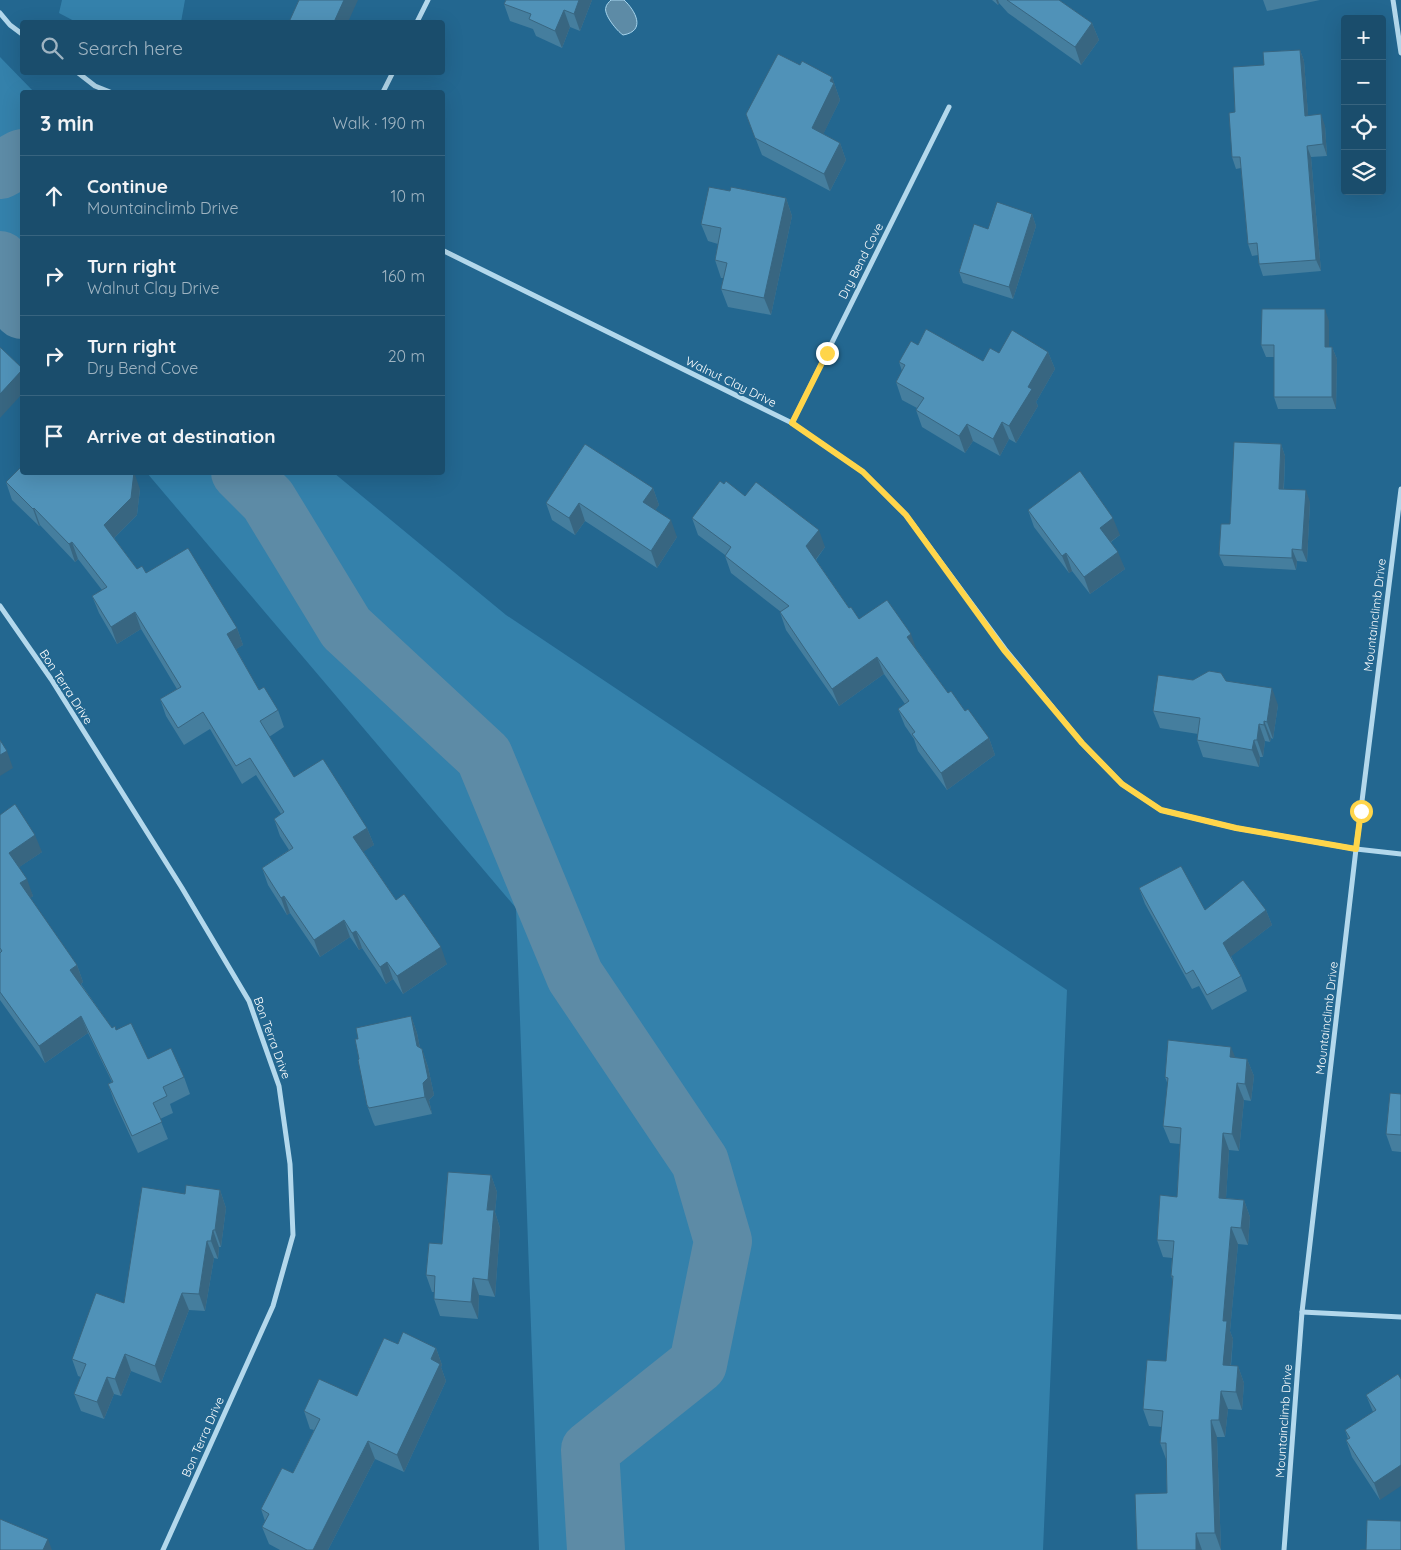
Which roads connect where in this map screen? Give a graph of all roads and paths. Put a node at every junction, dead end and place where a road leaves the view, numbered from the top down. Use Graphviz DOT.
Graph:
graph roads {
  1 [pos="428,0"];
  2 [pos="1393,0"];
  3 [pos="0,13"];
  4 [pos="419,20"];
  5 [pos="20,32"];
  6 [pos="1401,53"];
  7 [pos="80,75"];
  8 [pos="392,75"];
  9 [pos="105,90"];
  10 [pos="384,90"];
  11 [pos="949,107"];
  12 [pos="445,251"];
  13 [pos="792,423"];
  14 [pos="1401,489"];
  15 [pos="0,606"];
  16 [pos="1356,849"];
  17 [pos="1401,854"];
  18 [pos="1302,1312"];
  19 [pos="1401,1317"];
  20 [pos="163,1550"];
  21 [pos="1284,1550"];
  1 -- 4 [label="street"];
  2 -- 6 [label="street"];
  3 -- 5 [label="street"];
  7 -- 9 [label="street"];
  8 -- 10 [label="street"];
  11 -- 13 [label="street, Dry Bend Cove"];
  12 -- 13 [label="street, Walnut Clay Drive"];
  13 -- 16 [label="street, Walnut Clay Drive"];
  14 -- 16 [label="street, Mountainclimb Drive"];
  15 -- 20 [label="street, Bon Terra Drive"];
  16 -- 17 [label="street, Walnut Clay Drive"];
  16 -- 18 [label="street, Mountainclimb Drive"];
  18 -- 19 [label="street"];
  18 -- 21 [label="street, Mountainclimb Drive"];
}
